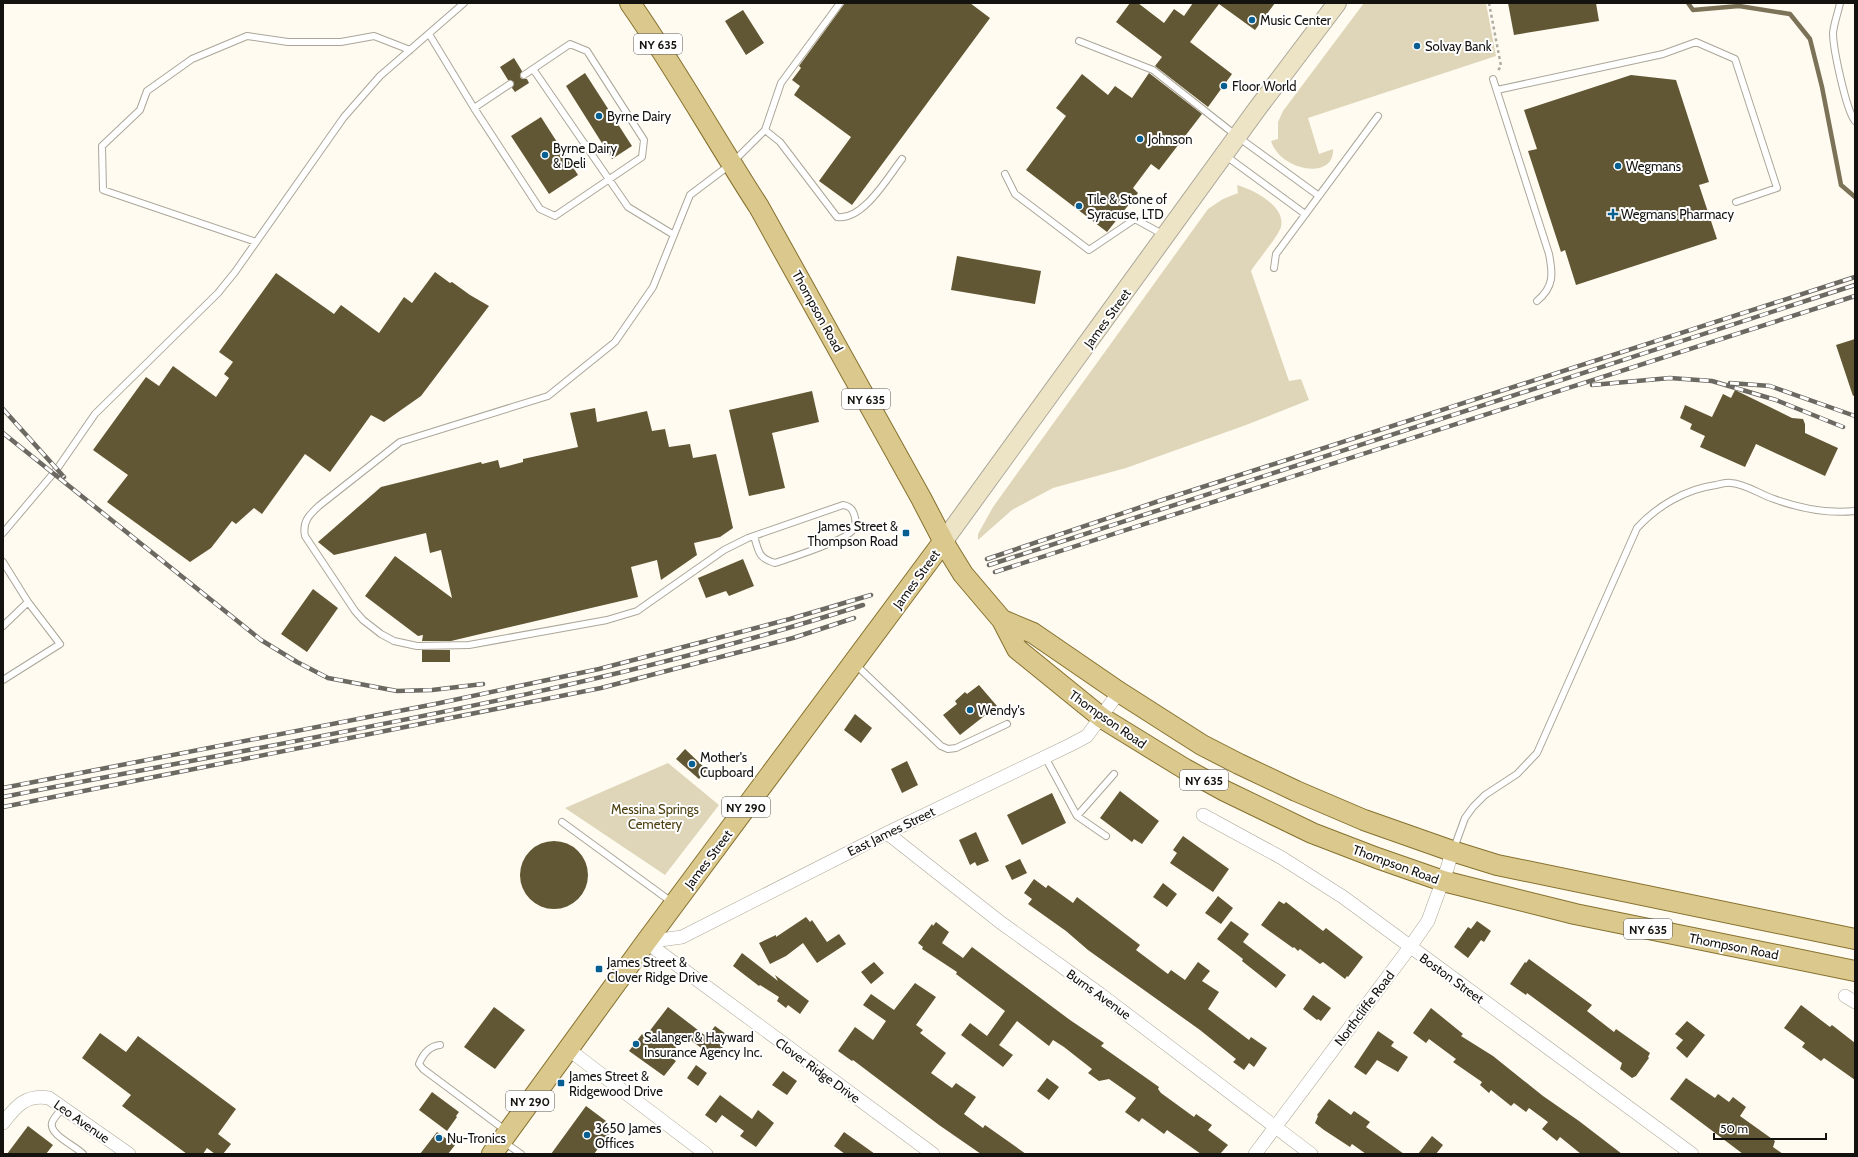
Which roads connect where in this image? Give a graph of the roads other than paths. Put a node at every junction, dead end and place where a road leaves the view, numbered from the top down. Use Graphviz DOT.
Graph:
graph roads {
  1 [pos="464,3"];
  2 [pos="630,3"];
  3 [pos="840,3"];
  4 [pos="1337,3"];
  5 [pos="1840,3"];
  6 [pos="429,34"];
  7 [pos="1079,41"];
  8 [pos="410,50"];
  9 [pos="532,69"];
  10 [pos="524,75"];
  11 [pos="1493,79"];
  12 [pos="510,84"];
  13 [pos="1497,90"];
  14 [pos="474,108"];
  15 [pos="1378,116"];
  16 [pos="1855,121"];
  17 [pos="765,130"];
  18 [pos="1238,137"];
  19 [pos="1225,155"];
  20 [pos="902,159"];
  21 [pos="731,164"];
  22 [pos="1004,174"];
  23 [pos="609,180"];
  24 [pos="1319,196"];
  25 [pos="1736,202"];
  26 [pos="1305,214"];
  27 [pos="674,235"];
  28 [pos="1166,236"];
  29 [pos="256,242"];
  30 [pos="1274,268"];
  31 [pos="1537,301"];
  32 [pos="1855,511"];
  33 [pos="3,533"];
  34 [pos="754,536"];
  35 [pos="943,542"];
  36 [pos="3,562"];
  37 [pos="28,602"];
  38 [pos="1002,620"];
  39 [pos="3,626"];
  40 [pos="854,662"];
  41 [pos="3,680"];
  42 [pos="1119,692"];
  43 [pos="1102,718"];
  44 [pos="1007,724"];
  45 [pos="1045,757"];
  46 [pos="1114,774"];
  47 [pos="1203,815"];
  48 [pos="1076,816"];
  49 [pos="562,822"];
  50 [pos="887,832"];
  51 [pos="1106,836"];
  52 [pos="1452,851"];
  53 [pos="1443,881"];
  54 [pos="674,904"];
  55 [pos="1855,939"];
  56 [pos="646,942"];
  57 [pos="1410,947"];
  58 [pos="1855,971"];
  59 [pos="440,1045"];
  60 [pos="568,1049"];
  61 [pos="63,1107"];
  62 [pos="3,1123"];
  63 [pos="1276,1127"];
  64 [pos="501,1142"];
  65 [pos="83,1154"];
  66 [pos="129,1154"];
  67 [pos="521,1154"];
  68 [pos="706,1154"];
  69 [pos="933,1154"];
  70 [pos="1256,1154"];
  71 [pos="1311,1154"];
  72 [pos="1692,1154"];
  1 -- 6 [label="lane"];
  2 -- 21 [label="main road, Thompson Road / NY 635"];
  3 -- 17 [label="lane"];
  4 -- 18 [label="main road, James Street / NY 290"];
  5 -- 16 [label="lane"];
  6 -- 8 [label="lane"];
  6 -- 14 [label="lane"];
  7 -- 18 [label="lane"];
  8 -- 29 [label="lane"];
  8 -- 29 [label="lane"];
  9 -- 10 [label="lane"];
  9 -- 23 [label="lane"];
  9 -- 23 [label="lane"];
  11 -- 13 [label="lane"];
  12 -- 14 [label="lane"];
  13 -- 25 [label="lane"];
  13 -- 31 [label="lane"];
  14 -- 23 [label="lane"];
  15 -- 24 [label="lane"];
  17 -- 20 [label="lane"];
  17 -- 21 [label="lane"];
  18 -- 19 [label="main road, James Street / NY 290"];
  18 -- 24 [label="lane"];
  19 -- 26 [label="lane"];
  19 -- 28 [label="main road, James Street / NY 290"];
  21 -- 27 [label="lane"];
  21 -- 35 [label="main road, Thompson Road / NY 635"];
  22 -- 28 [label="lane"];
  23 -- 27 [label="lane"];
  24 -- 26 [label="lane"];
  26 -- 30 [label="lane"];
  27 -- 34 [label="lane"];
  28 -- 35 [label="main road, James Street / NY 290"];
  29 -- 33 [label="lane"];
  32 -- 52 [label="lane"];
  34 -- 34 [label="lane"];
  35 -- 38 [label="main road, Thompson Road / NY 635"];
  35 -- 40 [label="main road, James Street / NY 290"];
  36 -- 37 [label="lane"];
  37 -- 39 [label="lane"];
  37 -- 41 [label="lane"];
  38 -- 42 [label="main road, Thompson Road / NY 635"];
  38 -- 43 [label="main road, Thompson Road / NY 635"];
  40 -- 44 [label="lane"];
  40 -- 54 [label="main road, James Street / NY 290"];
  42 -- 43 [label="street, East James Street"];
  42 -- 52 [label="main road, Thompson Road / NY 635"];
  43 -- 45 [label="street, East James Street"];
  43 -- 53 [label="main road, Thompson Road / NY 635"];
  45 -- 48 [label="lane"];
  45 -- 50 [label="street, East James Street"];
  46 -- 48 [label="lane"];
  47 -- 57 [label="street, Boston Street"];
  48 -- 51 [label="lane"];
  49 -- 54 [label="lane"];
  50 -- 56 [label="street, East James Street"];
  50 -- 63 [label="street, Burns Avenue"];
  52 -- 53 [label="street, Northcliffe Road"];
  52 -- 55 [label="main road, Thompson Road / NY 635"];
  53 -- 57 [label="street, Northcliffe Road"];
  53 -- 58 [label="main road, Thompson Road / NY 635"];
  54 -- 56 [label="main road, James Street / NY 290"];
  56 -- 60 [label="main road, James Street / NY 290"];
  56 -- 69 [label="street, Clover Ridge Drive"];
  57 -- 63 [label="street, Northcliffe Road"];
  57 -- 72 [label="street, Boston Street"];
  59 -- 64 [label="lane"];
  60 -- 64 [label="main road, James Street / NY 290"];
  60 -- 68 [label="street"];
  61 -- 62 [label="street, Leo Avenue"];
  61 -- 65 [label="lane"];
  61 -- 66 [label="street, Leo Avenue"];
  63 -- 70 [label="street, Northcliffe Road"];
  63 -- 71 [label="street, Burns Avenue"];
  64 -- 67 [label="lane"];
}
